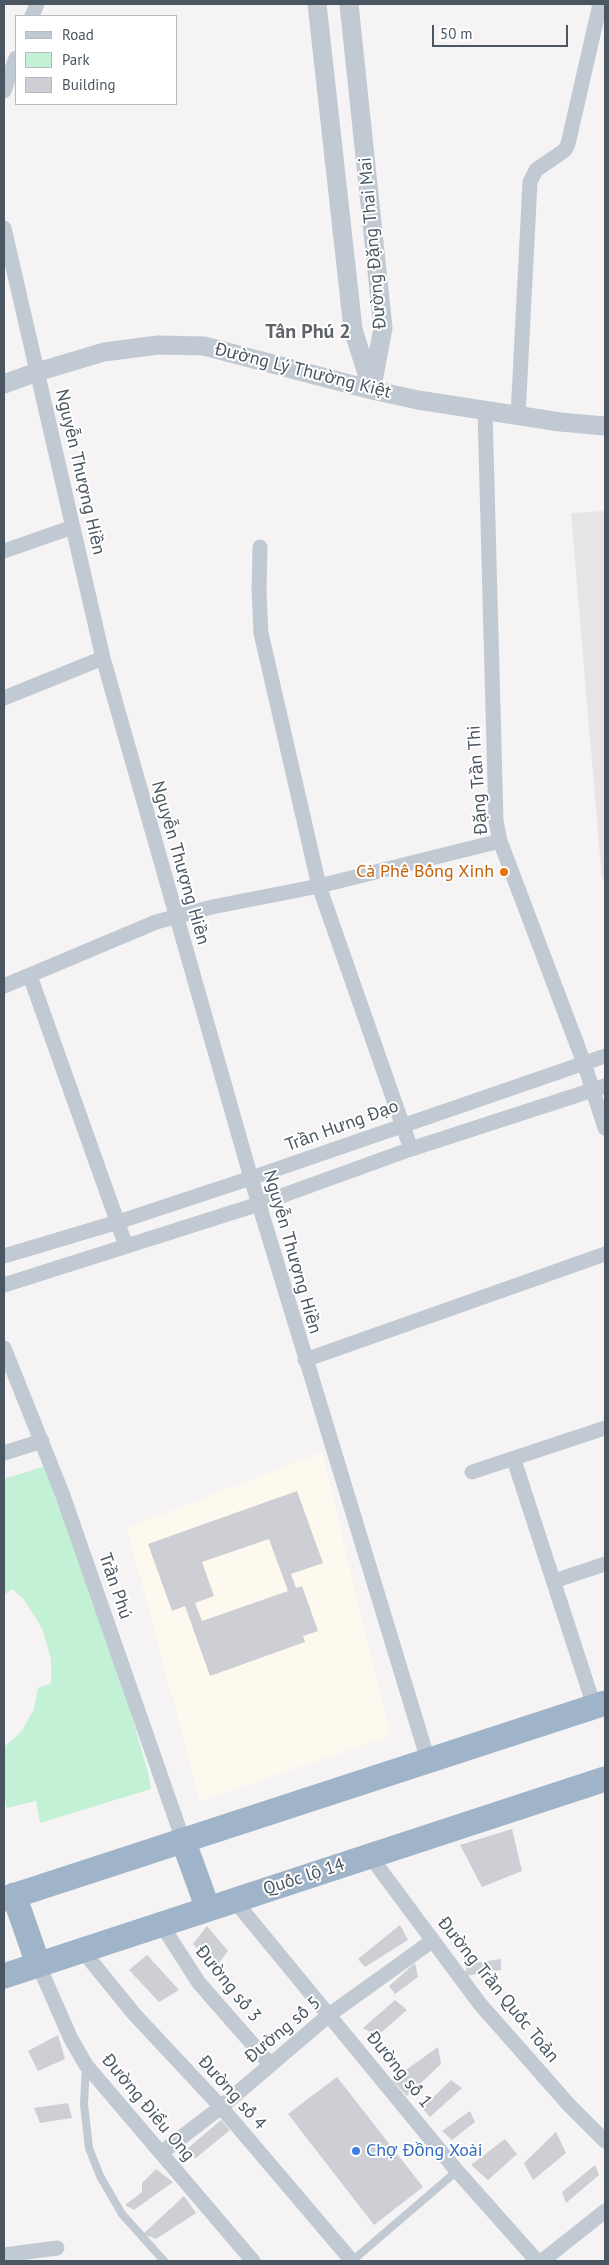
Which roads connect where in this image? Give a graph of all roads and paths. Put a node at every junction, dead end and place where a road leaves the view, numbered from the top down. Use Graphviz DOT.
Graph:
graph roads {
  1 [pos="317,4"];
  2 [pos="349,4"];
  3 [pos="600,4"];
  4 [pos="15,61"];
  5 [pos="4,92"];
  6 [pos="4,228"];
  7 [pos="37,372"];
  8 [pos="4,384"];
  9 [pos="372,390"];
  10 [pos="485,411"];
  11 [pos="518,416"];
  12 [pos="605,426"];
  13 [pos="74,526"];
  14 [pos="260,547"];
  15 [pos="4,551"];
  16 [pos="103,658"];
  17 [pos="4,698"];
  18 [pos="500,841"];
  19 [pos="319,886"];
  20 [pos="176,916"];
  21 [pos="30,976"];
  22 [pos="4,986"];
  23 [pos="605,1056"];
  24 [pos="584,1063"];
  25 [pos="599,1088"];
  26 [pos="402,1124"];
  27 [pos="605,1128"];
  28 [pos="411,1149"];
  29 [pos="251,1178"];
  30 [pos="259,1204"];
  31 [pos="118,1222"];
  32 [pos="126,1246"];
  33 [pos="605,1254"];
  34 [pos="4,1256"];
  35 [pos="4,1285"];
  36 [pos="4,1348"];
  37 [pos="305,1360"];
  38 [pos="605,1428"];
  39 [pos="42,1441"];
  40 [pos="4,1453"];
  41 [pos="514,1460"];
  42 [pos="472,1472"];
  43 [pos="605,1564"];
  44 [pos="554,1581"];
  45 [pos="600,1704"];
  46 [pos="428,1760"];
  47 [pos="605,1779"];
  48 [pos="183,1840"];
  49 [pos="370,1856"];
  50 [pos="9,1897"];
  51 [pos="234,1900"];
  52 [pos="208,1909"];
  53 [pos="161,1924"];
  54 [pos="432,1941"];
  55 [pos="82,1950"];
  56 [pos="38,1964"];
  57 [pos="4,1976"];
  58 [pos="329,2015"];
  59 [pos="270,2064"];
  60 [pos="86,2065"];
  61 [pos="221,2107"];
  62 [pos="605,2141"];
  63 [pos="161,2153"];
  64 [pos="457,2172"];
  65 [pos="605,2211"];
  66 [pos="57,2248"];
  67 [pos="4,2255"];
  68 [pos="164,2261"];
  69 [pos="253,2261"];
  70 [pos="352,2261"];
  71 [pos="537,2261"];
  72 [pos="542,2261"];
  1 -- 9 [label="street, Đường Đặng Thai Mai"];
  2 -- 9 [label="street, Đường Đặng Thai Mai"];
  3 -- 11 [label="street"];
  4 -- 5 [label="street"];
  6 -- 7 [label="street, Nguyễn Thượng Hiền"];
  7 -- 8 [label="street, Đường Lý Thường Kiệt"];
  7 -- 9 [label="street, Đường Lý Thường Kiệt"];
  7 -- 13 [label="street, Nguyễn Thượng Hiền"];
  9 -- 10 [label="street, Đường Lý Thường Kiệt"];
  10 -- 11 [label="street, Đường Lý Thường Kiệt"];
  10 -- 18 [label="street, Đặng Trần Thi"];
  11 -- 12 [label="street, Đường Lý Thường Kiệt"];
  13 -- 15 [label="street"];
  13 -- 16 [label="street, Nguyễn Thượng Hiền"];
  14 -- 19 [label="street"];
  16 -- 17 [label="street"];
  16 -- 20 [label="street, Nguyễn Thượng Hiền"];
  18 -- 19 [label="street"];
  18 -- 24 [label="street, Đặng Trần Thi"];
  19 -- 20 [label="street"];
  19 -- 26 [label="street"];
  20 -- 21 [label="street"];
  20 -- 29 [label="street, Nguyễn Thượng Hiền"];
  21 -- 22 [label="street"];
  21 -- 31 [label="street"];
  23 -- 24 [label="street, Trần Hưng Đạo"];
  24 -- 25 [label="street, Đặng Trần Thi"];
  24 -- 26 [label="street, Trần Hưng Đạo"];
  25 -- 27 [label="street, Đặng Trần Thi"];
  25 -- 28 [label="street"];
  26 -- 28 [label="street"];
  26 -- 29 [label="street, Trần Hưng Đạo"];
  28 -- 30 [label="street"];
  29 -- 30 [label="street, Nguyễn Thượng Hiền"];
  29 -- 31 [label="street, Trần Hưng Đạo"];
  30 -- 32 [label="street"];
  30 -- 37 [label="street, Nguyễn Thượng Hiền"];
  31 -- 32 [label="street"];
  31 -- 34 [label="street, Trần Hưng Đạo"];
  32 -- 35 [label="street"];
  33 -- 37 [label="street"];
  36 -- 39 [label="street, Trần Phú"];
  37 -- 46 [label="street, Nguyễn Thượng Hiền"];
  38 -- 41 [label="street"];
  39 -- 40 [label="street"];
  39 -- 48 [label="street, Trần Phú"];
  41 -- 42 [label="street"];
  41 -- 44 [label="street"];
  43 -- 44 [label="street"];
  44 -- 45 [label="street"];
  45 -- 46 [label="highway"];
  46 -- 48 [label="highway"];
  47 -- 49 [label="highway, Quốc lộ 14"];
  48 -- 50 [label="highway"];
  48 -- 52 [label="highway"];
  49 -- 51 [label="highway, Quốc lộ 14"];
  49 -- 54 [label="street, Đường Trần Quốc Toản"];
  50 -- 56 [label="highway"];
  51 -- 52 [label="highway, Quốc lộ 14"];
  51 -- 58 [label="street, Đường số 1"];
  52 -- 53 [label="highway, Quốc lộ 14"];
  53 -- 55 [label="highway, Quốc lộ 14"];
  53 -- 59 [label="street, Đường số 3"];
  54 -- 58 [label="street, Đường số 5"];
  54 -- 62 [label="street, Đường Trần Quốc Toản"];
  55 -- 56 [label="highway, Quốc lộ 14"];
  55 -- 61 [label="street, Đường số 4"];
  56 -- 57 [label="highway, Quốc lộ 14"];
  56 -- 60 [label="street, Đường Điểu Ong"];
  58 -- 59 [label="street, Đường số 5"];
  58 -- 64 [label="street, Đường số 1"];
  59 -- 61 [label="street, Đường số 5"];
  60 -- 63 [label="street, Đường Điểu Ong"];
  60 -- 68 [label="lane"];
  61 -- 63 [label="street, Đường số 5"];
  61 -- 70 [label="street, Đường số 4"];
  63 -- 69 [label="street, Đường Điểu Ong"];
  64 -- 70 [label="lane"];
  64 -- 71 [label="street, Đường số 1"];
  65 -- 72 [label="street"];
  66 -- 67 [label="street"];
}
